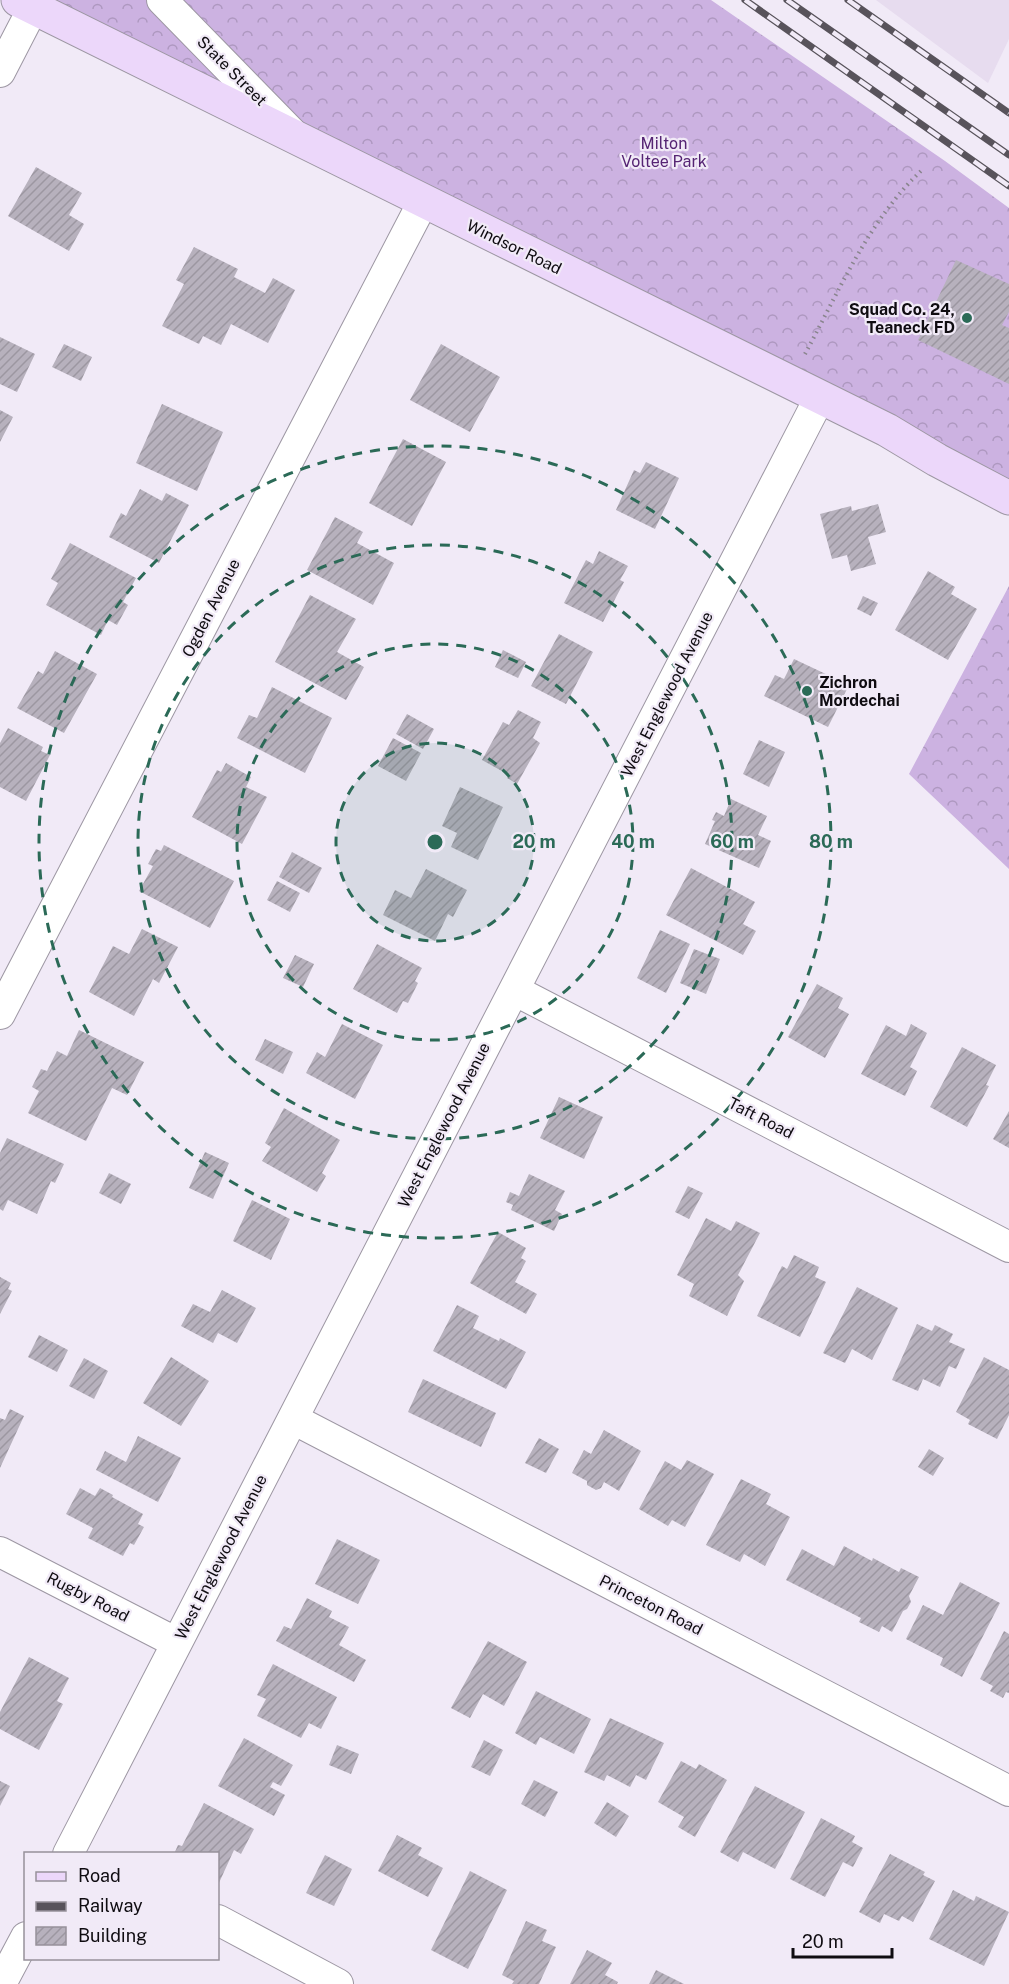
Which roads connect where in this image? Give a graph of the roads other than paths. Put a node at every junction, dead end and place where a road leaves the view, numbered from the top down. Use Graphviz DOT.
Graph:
graph roads {
  1 [pos="162,0"];
  2 [pos="26,4"];
  3 [pos="0,72"];
  4 [pos="302,142"];
  5 [pos="423,202"];
  6 [pos="820,397"];
  7 [pos="1009,498"];
  8 [pos="514,990"];
  9 [pos="0,1014"];
  10 [pos="1009,1247"];
  11 [pos="293,1419"];
  12 [pos="0,1552"];
  13 [pos="177,1643"];
  14 [pos="1009,1791"];
  15 [pos="79,1850"];
  16 [pos="219,1921"];
  17 [pos="24,1940"];
  18 [pos="1,1984"];
  19 [pos="338,1984"];
  1 -- 4 [label="street, State Street"];
  2 -- 3 [label="street"];
  2 -- 4 [label="street, Windsor Road"];
  4 -- 5 [label="street, Windsor Road"];
  5 -- 6 [label="street, Windsor Road"];
  5 -- 9 [label="street, Ogden Avenue"];
  6 -- 7 [label="street, Windsor Road"];
  6 -- 8 [label="street, West Englewood Avenue"];
  8 -- 10 [label="street, Taft Road"];
  8 -- 11 [label="street, West Englewood Avenue"];
  11 -- 13 [label="street, West Englewood Avenue"];
  11 -- 14 [label="street, Princeton Road"];
  12 -- 13 [label="street, Rugby Road"];
  13 -- 15 [label="street, West Englewood Avenue"];
  16 -- 19 [label="street"];
  17 -- 18 [label="street"];
}
